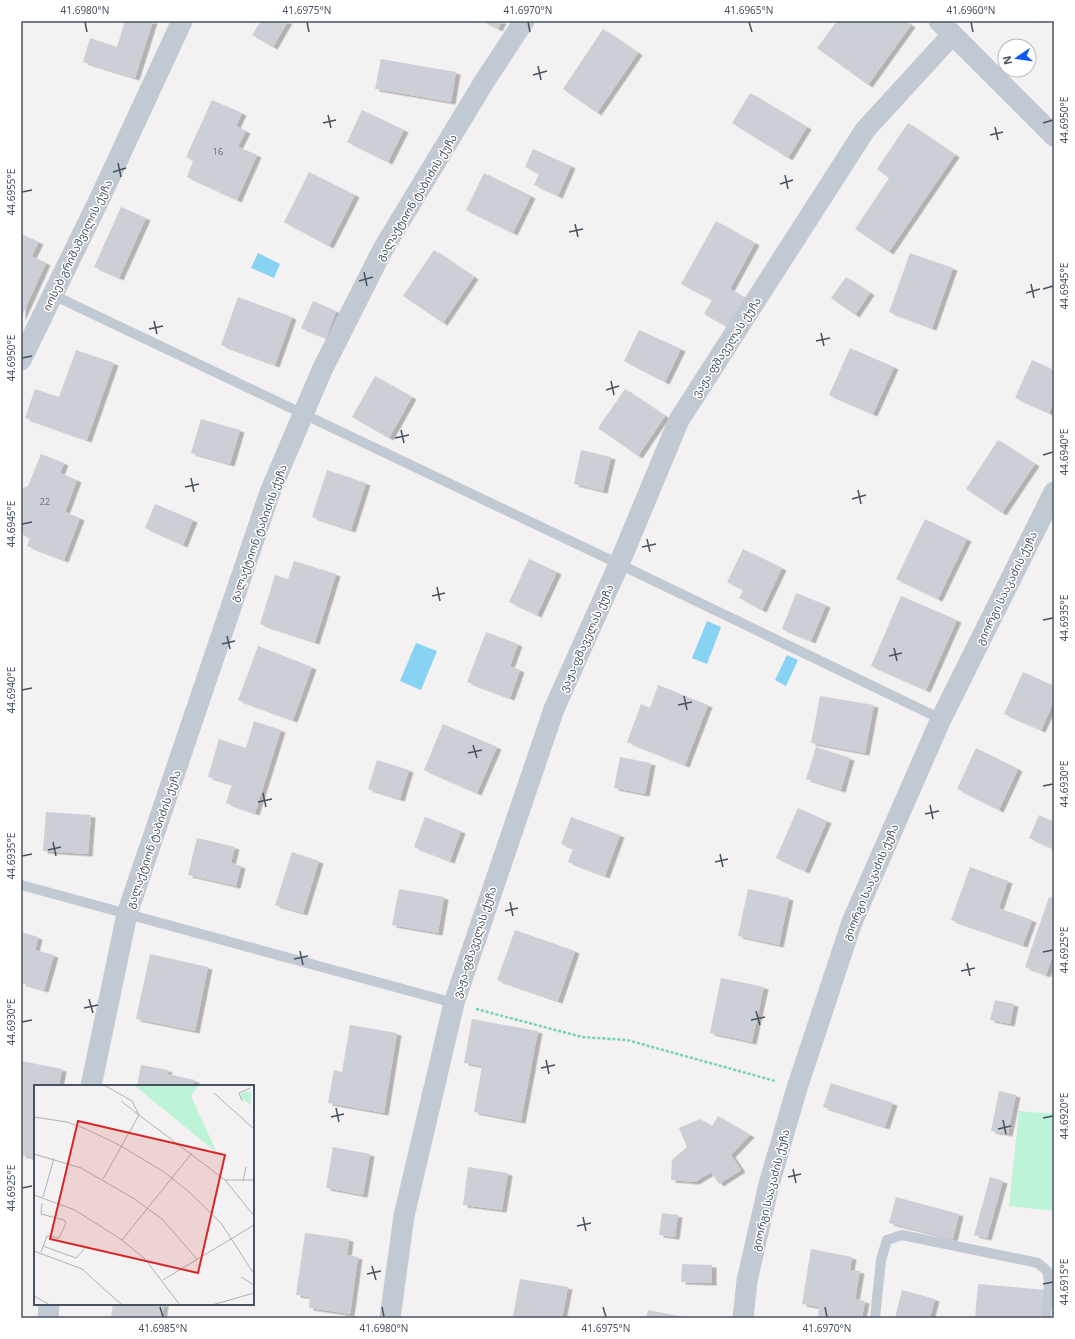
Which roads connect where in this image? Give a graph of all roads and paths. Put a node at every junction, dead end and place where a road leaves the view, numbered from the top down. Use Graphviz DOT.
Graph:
graph roads {
  1 [pos="182,21"];
  2 [pos="524,21"];
  3 [pos="946,28"];
  4 [pos="1054,136"];
  5 [pos="53,295"];
  6 [pos="21,360"];
  7 [pos="304,414"];
  8 [pos="1054,492"];
  9 [pos="619,564"];
  10 [pos="941,719"];
  11 [pos="21,885"];
  12 [pos="127,914"];
  13 [pos="454,1003"];
  14 [pos="91,1085"];
  15 [pos="797,1088"];
  16 [pos="49,1305"];
  17 [pos="48,1318"];
  18 [pos="390,1318"];
  19 [pos="743,1318"];
  20 [pos="875,1318"];
  21 [pos="1046,1318"];
  1 -- 5 [label="street, იოსებ გრიშაშვილის ქუჩა"];
  2 -- 7 [label="street, გალაქტიონ ტაბიძის ქუჩა"];
  3 -- 4 [label="street"];
  3 -- 9 [label="street, ვაჟა-ფშაველას ქუჩა"];
  5 -- 6 [label="street, იოსებ გრიშაშვილის ქუჩა"];
  5 -- 7 [label="lane"];
  7 -- 9 [label="lane"];
  7 -- 12 [label="street, გალაქტიონ ტაბიძის ქუჩა"];
  8 -- 10 [label="street, გიორგი სააკაძის ქუჩა"];
  9 -- 10 [label="lane"];
  9 -- 13 [label="street, ვაჟა-ფშაველას ქუჩა"];
  10 -- 15 [label="street, გიორგი სააკაძის ქუჩა"];
  11 -- 12 [label="lane"];
  12 -- 13 [label="lane"];
  12 -- 14 [label="street, გალაქტიონ ტაბიძის ქუჩა"];
  13 -- 15 [label="path"];
  13 -- 18 [label="street, ვაჟა-ფშაველას ქუჩა"];
  15 -- 19 [label="street, გიორგი სააკაძის ქუჩა"];
  16 -- 17 [label="street"];
  20 -- 21 [label="lane"];
}
